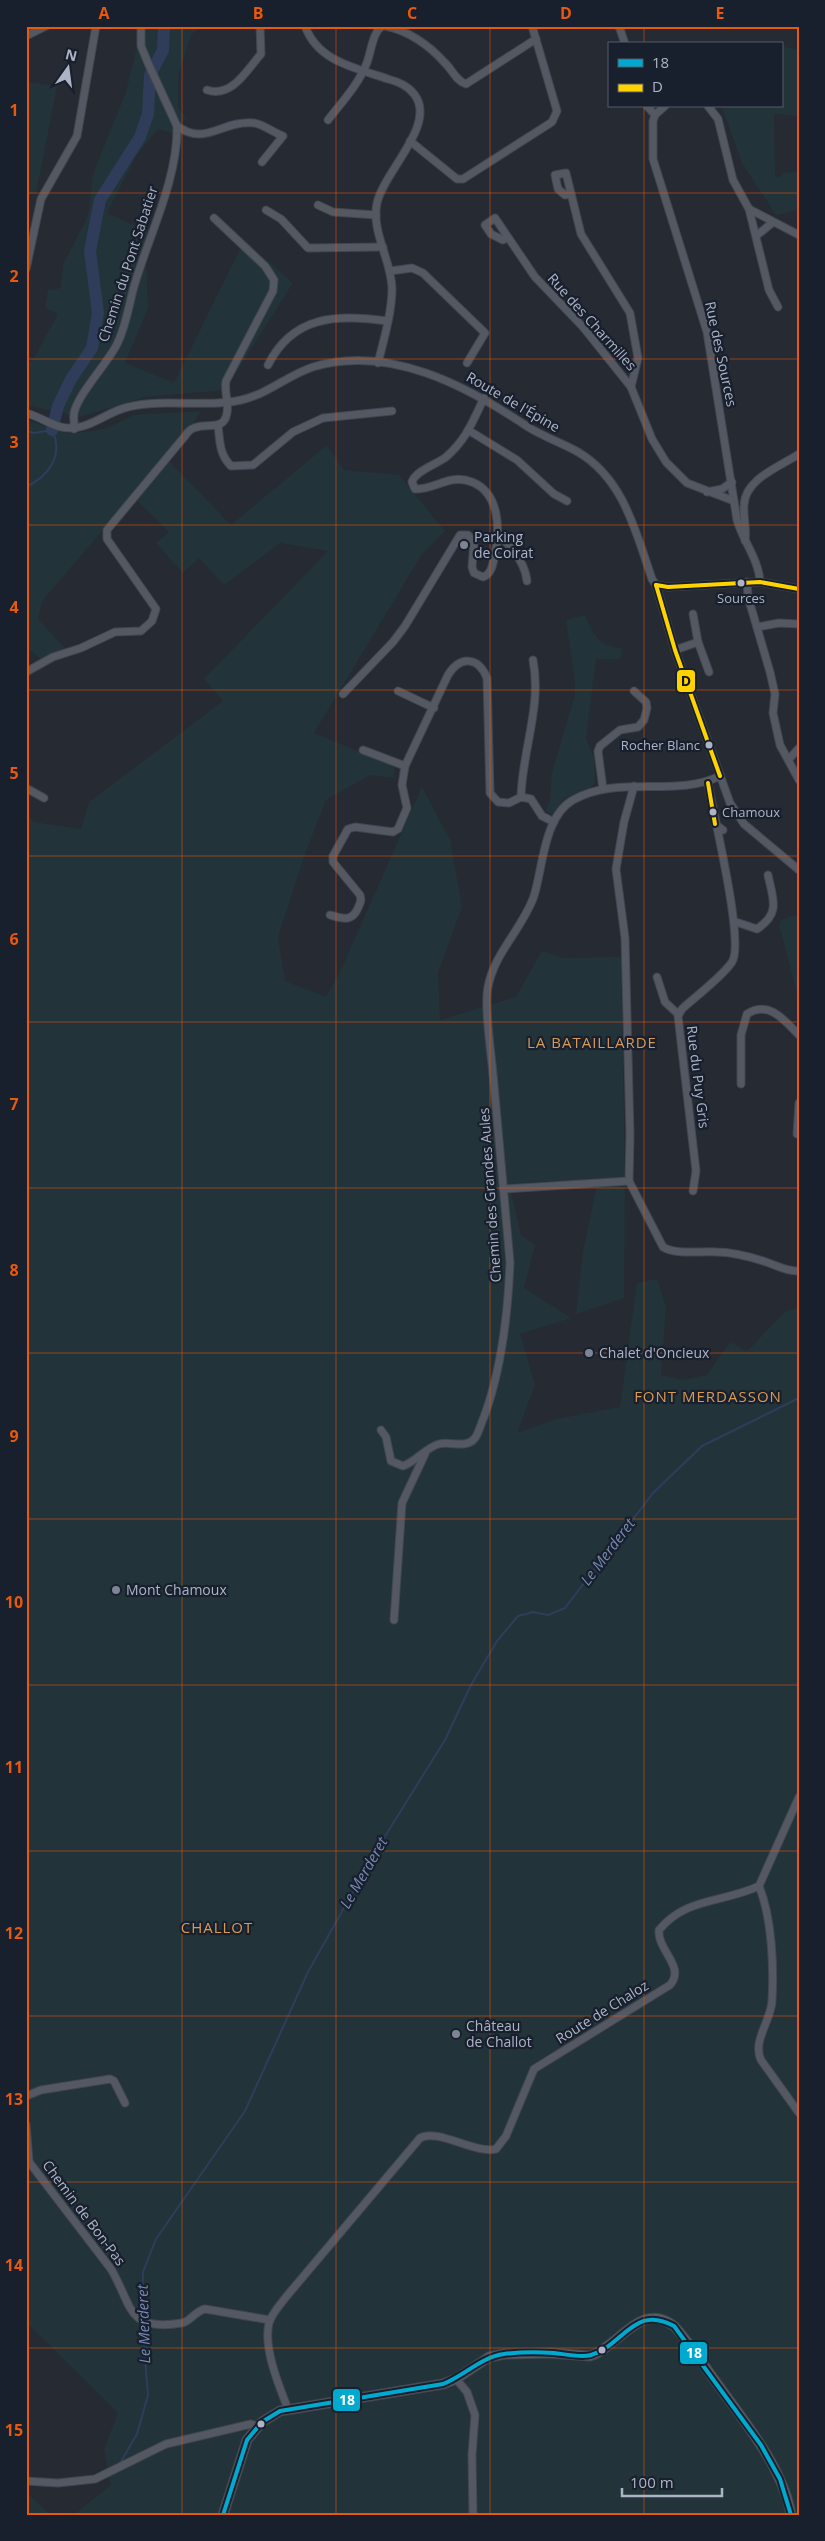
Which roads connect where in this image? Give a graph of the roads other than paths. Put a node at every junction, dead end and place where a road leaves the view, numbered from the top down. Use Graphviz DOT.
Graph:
graph roads {
  1 [pos="46,26"];
  2 [pos="96,26"];
  3 [pos="141,26"];
  4 [pos="260,26"];
  5 [pos="305,26"];
  6 [pos="384,26"];
  7 [pos="532,26"];
  8 [pos="618,26"];
  9 [pos="26,36"];
  10 [pos="536,38"];
  11 [pos="624,42"];
  12 [pos="364,71"];
  13 [pos="207,90"];
  14 [pos="649,108"];
  15 [pos="663,108"];
  16 [pos="710,108"];
  17 [pos="656,115"];
  18 [pos="328,120"];
  19 [pos="177,126"];
  20 [pos="410,141"];
  21 [pos="262,162"];
  22 [pos="571,194"];
  23 [pos="318,205"];
  24 [pos="749,209"];
  25 [pos="266,210"];
  26 [pos="376,215"];
  27 [pos="214,218"];
  28 [pos="772,223"];
  29 [pos="799,235"];
  30 [pos="756,236"];
  31 [pos="507,237"];
  32 [pos="383,247"];
  33 [pos="26,269"];
  34 [pos="390,271"];
  35 [pos="778,307"];
  36 [pos="387,322"];
  37 [pos="378,363"];
  38 [pos="468,363"];
  39 [pos="268,365"];
  40 [pos="632,387"];
  41 [pos="484,398"];
  42 [pos="228,402"];
  43 [pos="392,411"];
  44 [pos="26,413"];
  45 [pos="218,426"];
  46 [pos="74,429"];
  47 [pos="468,430"];
  48 [pos="799,454"];
  49 [pos="732,482"];
  50 [pos="707,492"];
  51 [pos="567,501"];
  52 [pos="734,501"];
  53 [pos="498,535"];
  54 [pos="745,544"];
  55 [pos="528,581"];
  56 [pos="747,582"];
  57 [pos="760,582"];
  58 [pos="656,585"];
  59 [pos="799,589"];
  60 [pos="693,614"];
  61 [pos="799,624"];
  62 [pos="756,627"];
  63 [pos="698,642"];
  64 [pos="675,650"];
  65 [pos="533,660"];
  66 [pos="26,672"];
  67 [pos="709,672"];
  68 [pos="398,691"];
  69 [pos="634,691"];
  70 [pos="343,694"];
  71 [pos="434,708"];
  72 [pos="799,748"];
  73 [pos="363,750"];
  74 [pos="788,759"];
  75 [pos="404,766"];
  76 [pos="720,776"];
  77 [pos="799,780"];
  78 [pos="708,783"];
  79 [pos="634,786"];
  80 [pos="26,788"];
  81 [pos="604,789"];
  82 [pos="521,797"];
  83 [pos="44,798"];
  84 [pos="554,822"];
  85 [pos="715,824"];
  86 [pos="723,830"];
  87 [pos="799,870"];
  88 [pos="768,875"];
  89 [pos="330,915"];
  90 [pos="736,922"];
  91 [pos="657,977"];
  92 [pos="678,1014"];
  93 [pos="799,1034"];
  94 [pos="741,1084"];
  95 [pos="799,1103"];
  96 [pos="797,1134"];
  97 [pos="628,1181"];
  98 [pos="503,1189"];
  99 [pos="692,1191"];
  100 [pos="799,1271"];
  101 [pos="381,1430"];
  102 [pos="426,1451"];
  103 [pos="394,1620"];
  104 [pos="799,1797"];
  105 [pos="759,1886"];
  106 [pos="26,2096"];
  107 [pos="125,2103"];
  108 [pos="799,2113"];
  109 [pos="26,2124"];
  110 [pos="28,2159"];
  111 [pos="270,2320"];
  112 [pos="456,2379"];
  113 [pos="288,2409"];
  114 [pos="257,2426"];
  115 [pos="26,2480"];
  116 [pos="223,2515"];
  117 [pos="473,2515"];
  118 [pos="791,2515"];
  1 -- 9 [label="street"];
  2 -- 33 [label="street"];
  3 -- 19 [label="street, Chemin du Pont Sabatier"];
  4 -- 13 [label="street"];
  5 -- 12 [label="street"];
  6 -- 10 [label="street"];
  6 -- 12 [label="street"];
  7 -- 10 [label="street"];
  8 -- 11 [label="street"];
  10 -- 20 [label="street"];
  12 -- 18 [label="street"];
  12 -- 20 [label="street"];
  14 -- 17 [label="street"];
  15 -- 17 [label="street"];
  16 -- 24 [label="street"];
  17 -- 49 [label="street, Rue des Sources"];
  19 -- 21 [label="street"];
  19 -- 46 [label="street, Chemin du Pont Sabatier"];
  20 -- 26 [label="street"];
  22 -- 40 [label="street"];
  23 -- 26 [label="street"];
  24 -- 28 [label="street"];
  24 -- 30 [label="street"];
  25 -- 32 [label="street"];
  26 -- 32 [label="street"];
  27 -- 42 [label="street"];
  28 -- 29 [label="street"];
  28 -- 30 [label="street"];
  30 -- 35 [label="street"];
  31 -- 40 [label="street, Rue des Charmilles"];
  32 -- 34 [label="street"];
  34 -- 36 [label="street"];
  34 -- 38 [label="street"];
  36 -- 37 [label="street"];
  36 -- 39 [label="street"];
  37 -- 41 [label="street, Route de l'Épine"];
  37 -- 42 [label="street, Route de l'Épine"];
  40 -- 50 [label="street, Rue des Charmilles"];
  41 -- 47 [label="street"];
  41 -- 58 [label="street, Route de l'Épine"];
  42 -- 45 [label="street"];
  42 -- 46 [label="street, Route de l'Épine"];
  43 -- 45 [label="street"];
  44 -- 46 [label="street"];
  45 -- 66 [label="street"];
  47 -- 51 [label="street"];
  47 -- 53 [label="street"];
  48 -- 54 [label="street"];
  49 -- 50 [label="street"];
  49 -- 52 [label="street, Rue des Sources"];
  50 -- 52 [label="street, Rue des Charmilles"];
  52 -- 54 [label="street, Rue des Sources"];
  53 -- 55 [label="street"];
  53 -- 70 [label="street"];
  54 -- 57 [label="street, Rue des Sources"];
  56 -- 57 [label="street"];
  56 -- 58 [label="street"];
  56 -- 62 [label="street"];
  57 -- 59 [label="street"];
  58 -- 64 [label="street, Route de l'Épine"];
  60 -- 63 [label="street"];
  61 -- 62 [label="street"];
  62 -- 74 [label="street"];
  63 -- 64 [label="street"];
  63 -- 67 [label="street"];
  64 -- 76 [label="street, Route de l'Épine"];
  65 -- 82 [label="street"];
  68 -- 71 [label="street"];
  69 -- 81 [label="street"];
  71 -- 75 [label="street"];
  71 -- 82 [label="street"];
  72 -- 74 [label="street"];
  73 -- 75 [label="street"];
  74 -- 77 [label="street"];
  75 -- 89 [label="street"];
  76 -- 78 [label="street"];
  76 -- 87 [label="street, Route de l'Épine"];
  78 -- 79 [label="street, Chemin des Grandes Aules"];
  78 -- 85 [label="street, Rue du Puy Gris"];
  79 -- 81 [label="street, Chemin des Grandes Aules"];
  79 -- 97 [label="street"];
  80 -- 83 [label="street"];
  81 -- 84 [label="street, Chemin des Grandes Aules"];
  82 -- 84 [label="street"];
  84 -- 98 [label="street, Chemin des Grandes Aules"];
  85 -- 86 [label="street"];
  85 -- 90 [label="street, Rue du Puy Gris"];
  88 -- 90 [label="street"];
  90 -- 92 [label="street, Rue du Puy Gris"];
  91 -- 92 [label="street"];
  92 -- 99 [label="street, Rue du Puy Gris"];
  93 -- 94 [label="street"];
  95 -- 96 [label="street"];
  97 -- 98 [label="street"];
  97 -- 100 [label="street"];
  98 -- 102 [label="street, Chemin des Grandes Aules"];
  101 -- 102 [label="street, Chemin des Grandes Aules"];
  102 -- 103 [label="street"];
  104 -- 105 [label="street"];
  105 -- 108 [label="street"];
  105 -- 111 [label="street, Route de Chaloz"];
  106 -- 107 [label="street"];
  109 -- 110 [label="street"];
  110 -- 111 [label="street, Chemin de Bon-Pas"];
  111 -- 113 [label="street"];
  112 -- 113 [label="main road"];
  112 -- 117 [label="street"];
  112 -- 118 [label="main road"];
  113 -- 114 [label="main road"];
  114 -- 115 [label="street"];
  114 -- 116 [label="main road"];
}
